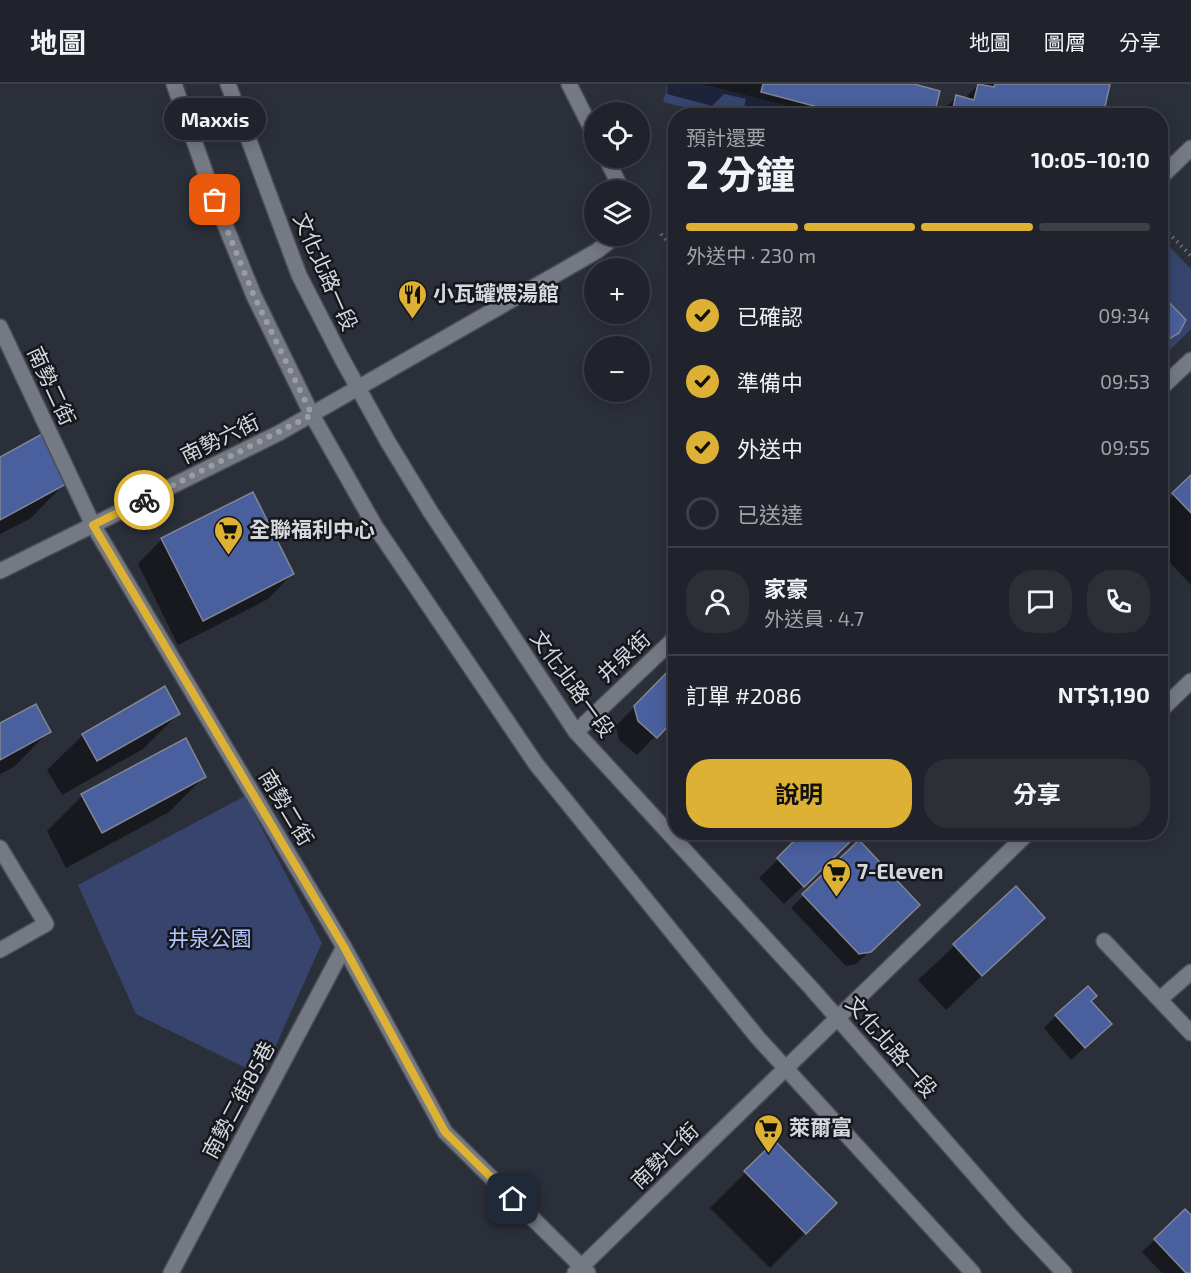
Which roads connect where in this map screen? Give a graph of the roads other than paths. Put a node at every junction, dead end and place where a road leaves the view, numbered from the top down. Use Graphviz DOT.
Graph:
graph roads {
  1 [pos="174,84"];
  2 [pos="228,84"];
  3 [pos="569,84"];
  4 [pos="584,114"];
  5 [pos="1191,148"];
  6 [pos="1168,170"];
  7 [pos="603,246"];
  8 [pos="0,327"];
  9 [pos="1191,360"];
  10 [pos="1168,382"];
  11 [pos="359,389"];
  12 [pos="312,415"];
  13 [pos="93,525"];
  14 [pos="0,571"];
  15 [pos="668,645"];
  16 [pos="1190,684"];
  17 [pos="1168,704"];
  18 [pos="576,732"];
  19 [pos="668,833"];
  20 [pos="675,840"];
  21 [pos="1021,840"];
  22 [pos="0,848"];
  23 [pos="1104,940"];
  24 [pos="344,947"];
  25 [pos="0,950"];
  26 [pos="1191,972"];
  27 [pos="1160,999"];
  28 [pos="837,1018"];
  29 [pos="1191,1033"];
  30 [pos="785,1069"];
  31 [pos="581,1271"];
  32 [pos="171,1273"];
  33 [pos="973,1273"];
  34 [pos="1064,1273"];
  1 -- 12 [label="street"];
  2 -- 11 [label="street, 文化北路一段"];
  3 -- 4 [label="street"];
  5 -- 6 [label="street"];
  7 -- 11 [label="street, 南勢六街"];
  8 -- 13 [label="street, 南勢二街"];
  9 -- 10 [label="street"];
  11 -- 12 [label="street, 南勢六街"];
  11 -- 18 [label="street, 文化北路一段"];
  12 -- 13 [label="street, 南勢六街"];
  12 -- 30 [label="street"];
  13 -- 14 [label="street, 南勢六街"];
  13 -- 24 [label="street, 南勢二街"];
  15 -- 18 [label="street, 井泉街"];
  16 -- 17 [label="street"];
  18 -- 19 [label="street, 文化北路一段"];
  20 -- 28 [label="street, 文化北路一段"];
  21 -- 28 [label="street, 南勢七街"];
  22 -- 25 [label="street"];
  23 -- 27 [label="street"];
  24 -- 31 [label="street, 南勢二街"];
  24 -- 32 [label="street, 南勢二街85巷"];
  26 -- 27 [label="street"];
  27 -- 29 [label="street"];
  28 -- 30 [label="street, 南勢七街"];
  28 -- 34 [label="street, 文化北路一段"];
  30 -- 31 [label="street, 南勢七街"];
  30 -- 33 [label="street"];
}
